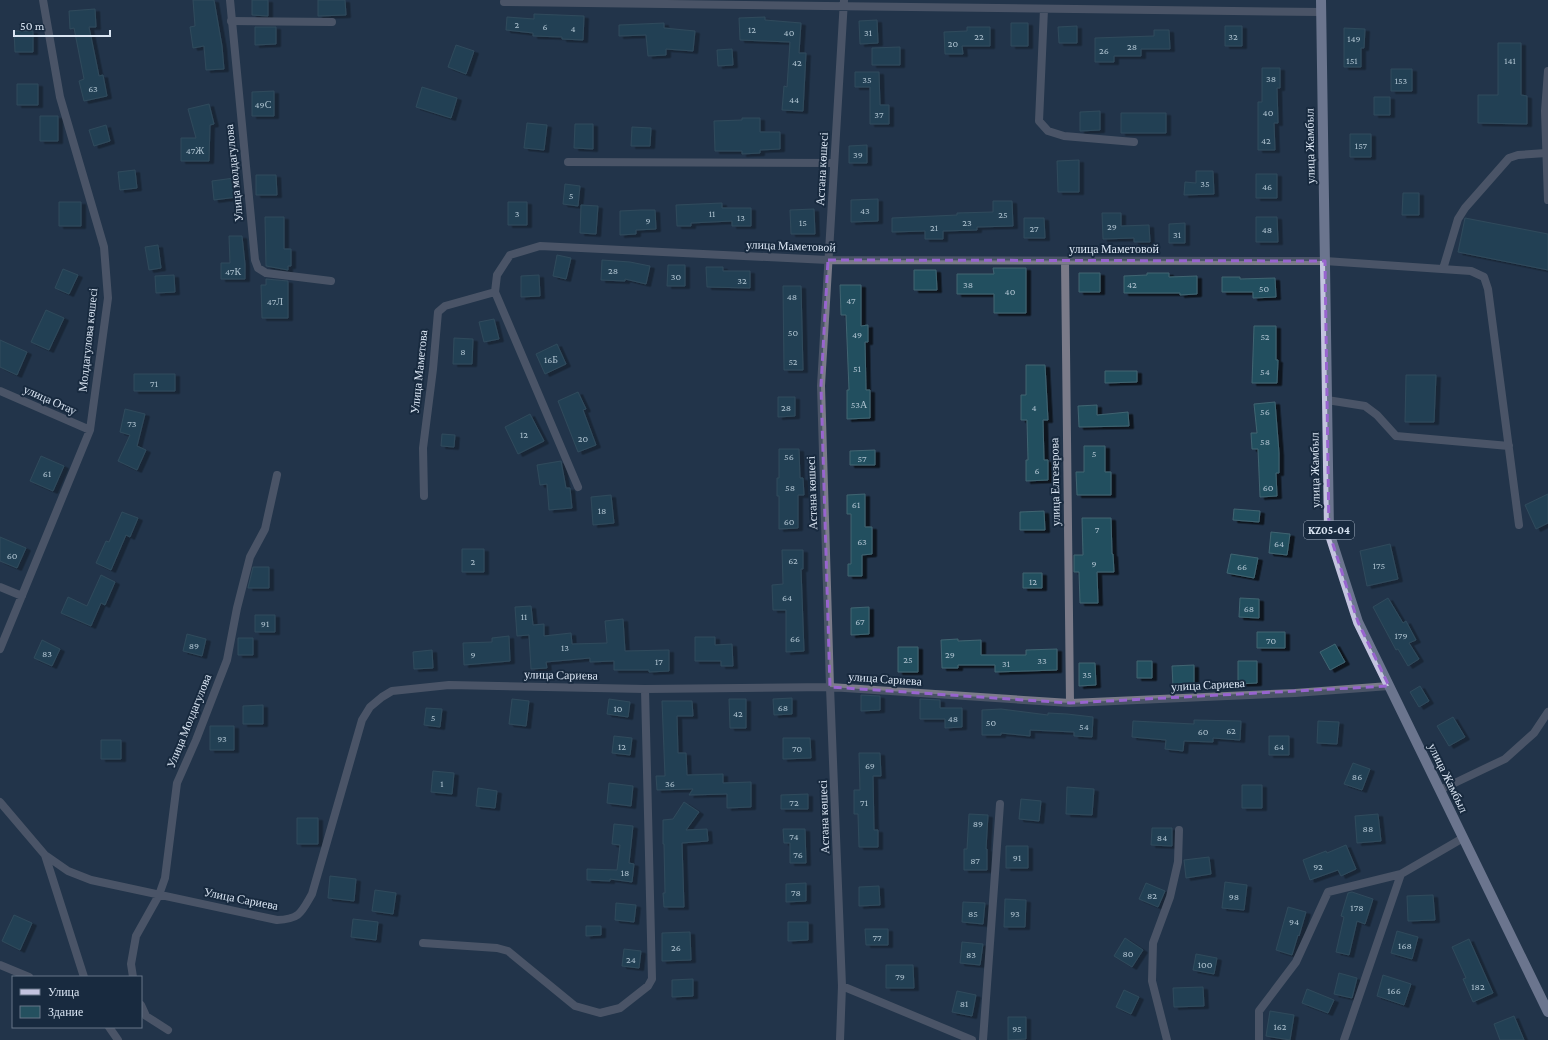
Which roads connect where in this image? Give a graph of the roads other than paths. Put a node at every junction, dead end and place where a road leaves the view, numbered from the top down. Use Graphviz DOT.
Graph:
graph roads {
  1 [pos="44,0"];
  2 [pos="230,0"];
  3 [pos="1321,0"];
  4 [pos="504,2"];
  5 [pos="844,3"];
  6 [pos="1044,9"];
  7 [pos="1322,12"];
  8 [pos="231,21"];
  9 [pos="332,22"];
  10 [pos="1548,71"];
  11 [pos="1134,142"];
  12 [pos="1546,153"];
  13 [pos="568,162"];
  14 [pos="834,163"];
  15 [pos="1548,200"];
  16 [pos="828,260"];
  17 [pos="1065,261"];
  18 [pos="1325,261"];
  19 [pos="1443,269"];
  20 [pos="331,281"];
  21 [pos="495,292"];
  22 [pos="0,391"];
  23 [pos="1327,400"];
  24 [pos="90,430"];
  25 [pos="1508,446"];
  26 [pos="277,475"];
  27 [pos="578,487"];
  28 [pos="424,496"];
  29 [pos="1519,525"];
  30 [pos="0,587"];
  31 [pos="22,596"];
  32 [pos="0,649"];
  33 [pos="1389,686"];
  34 [pos="830,687"];
  35 [pos="645,690"];
  36 [pos="382,697"];
  37 [pos="1070,703"];
  38 [pos="1548,712"];
  39 [pos="1440,790"];
  40 [pos="0,802"];
  41 [pos="1000,804"];
  42 [pos="1180,830"];
  43 [pos="1463,838"];
  44 [pos="46,855"];
  45 [pos="1401,874"];
  46 [pos="160,895"];
  47 [pos="423,943"];
  48 [pos="0,965"];
  49 [pos="27,976"];
  50 [pos="84,976"];
  51 [pos="132,976"];
  52 [pos="842,986"];
  53 [pos="142,1007"];
  54 [pos="1548,1012"];
  55 [pos="110,1028"];
  56 [pos="168,1030"];
  57 [pos="118,1040"];
  58 [pos="840,1040"];
  59 [pos="972,1040"];
  60 [pos="983,1040"];
  61 [pos="1167,1040"];
  62 [pos="1259,1040"];
  63 [pos="1344,1040"];
  1 -- 24 [label="street, Молдагулова көшесі"];
  2 -- 8 [label="street, Улица молдагулова"];
  3 -- 7 [label="main road, улица Жамбыл / KZ05-04"];
  4 -- 5 [label="street"];
  5 -- 6 [label="street"];
  5 -- 14 [label="street, Астана көшесі"];
  6 -- 7 [label="street"];
  6 -- 11 [label="street"];
  7 -- 18 [label="main road, улица Жамбыл / KZ05-04"];
  8 -- 9 [label="street"];
  8 -- 20 [label="street, Улица молдагулова"];
  10 -- 12 [label="street"];
  12 -- 15 [label="street"];
  12 -- 19 [label="street"];
  13 -- 14 [label="street"];
  14 -- 16 [label="street, Астана көшесі"];
  16 -- 17 [label="street, улица Маметовой"];
  16 -- 21 [label="street, улица Маметовой"];
  16 -- 34 [label="street, Астана көшесі"];
  17 -- 18 [label="street, улица Маметовой"];
  17 -- 37 [label="street, улица Елгезерова"];
  18 -- 19 [label="street, улица Маметовой"];
  18 -- 23 [label="main road, улица Жамбыл / KZ05-04"];
  19 -- 25 [label="street, улица Маметовой"];
  21 -- 27 [label="street"];
  21 -- 28 [label="street, Улица Маметова"];
  22 -- 24 [label="street, улица Отау"];
  23 -- 25 [label="street"];
  23 -- 33 [label="main road, улица Жамбыл / KZ05-04"];
  24 -- 31 [label="street, Молдагулова көшесі"];
  25 -- 29 [label="street"];
  26 -- 46 [label="street, Улица Молдагулова"];
  30 -- 31 [label="street"];
  31 -- 32 [label="street, Молдагулова көшесі"];
  33 -- 37 [label="street, улица Сариева"];
  33 -- 39 [label="main road, улица Жамбыл / KZ05-04"];
  34 -- 35 [label="street, улица Сариева"];
  34 -- 37 [label="street, улица Сариева"];
  34 -- 52 [label="street, Астана көшесі"];
  35 -- 36 [label="street, улица Сариева"];
  35 -- 47 [label="street"];
  36 -- 46 [label="street, Улица Сариева"];
  38 -- 39 [label="street"];
  39 -- 43 [label="main road, улица Жамбыл / KZ05-04"];
  40 -- 44 [label="street"];
  41 -- 60 [label="street"];
  42 -- 61 [label="street"];
  43 -- 45 [label="street"];
  43 -- 54 [label="main road, улица Жамбыл / KZ05-04"];
  44 -- 46 [label="street, Улица Сариева"];
  44 -- 50 [label="street"];
  45 -- 62 [label="street"];
  45 -- 63 [label="street"];
  46 -- 51 [label="street, Улица Молдагулова"];
  48 -- 49 [label="street"];
  52 -- 58 [label="street, Астана көшесі"];
  52 -- 59 [label="street"];
  53 -- 56 [label="street"];
  55 -- 57 [label="street"];
}
